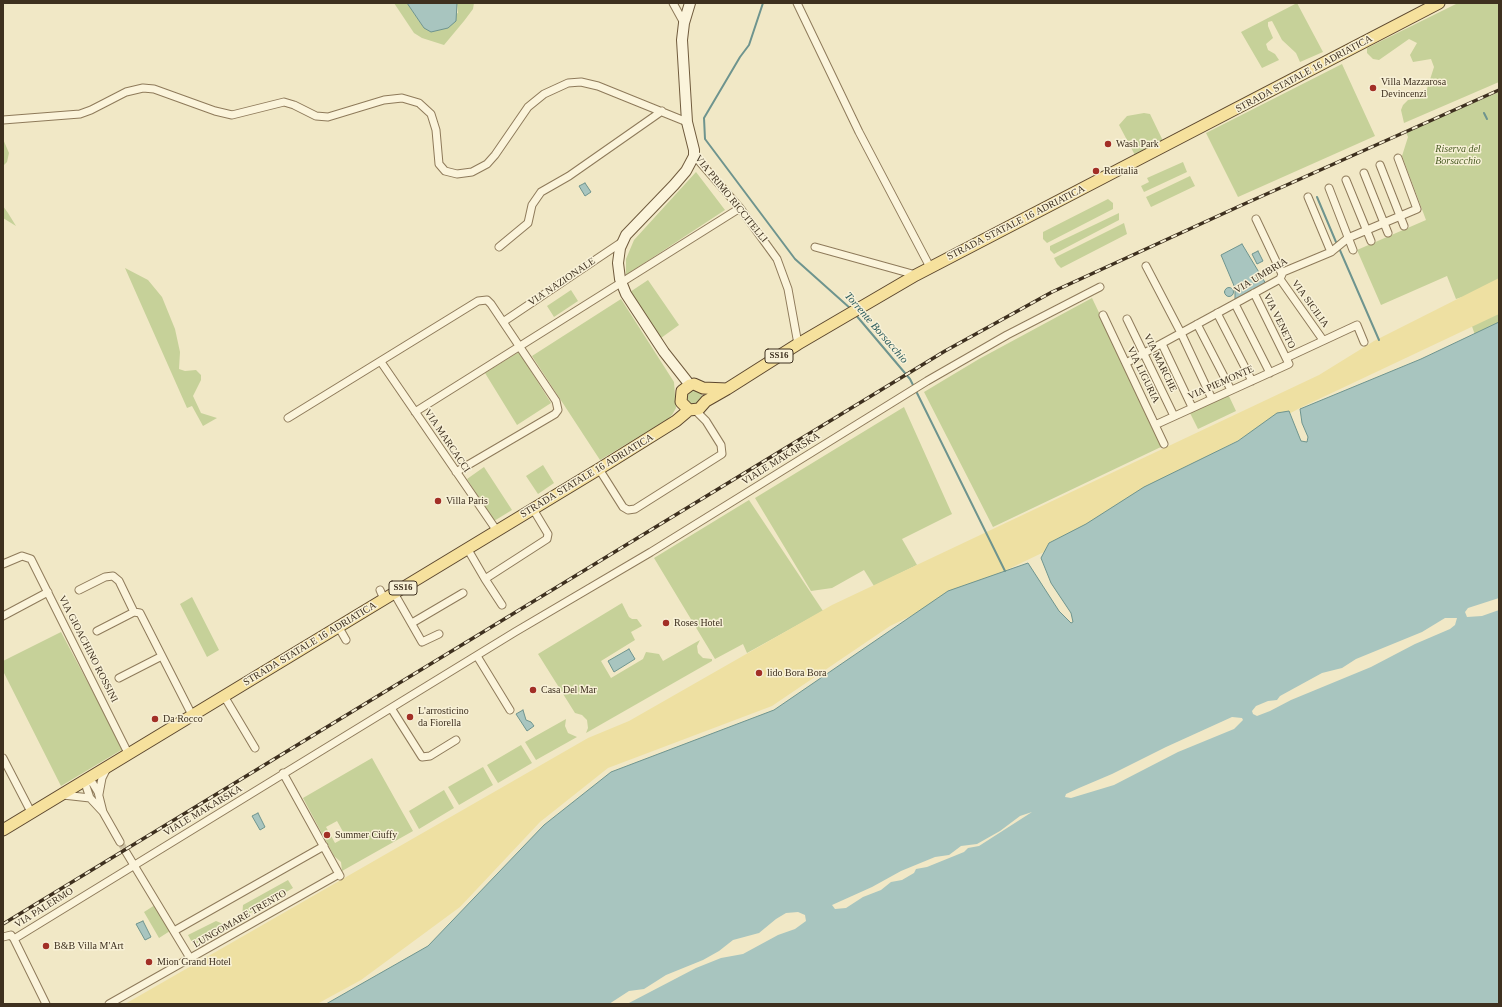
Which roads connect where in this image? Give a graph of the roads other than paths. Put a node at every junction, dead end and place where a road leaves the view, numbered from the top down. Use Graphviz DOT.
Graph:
graph roads {
  1 [pos="673,3"];
  2 [pos="690,3"];
  3 [pos="797,3"];
  4 [pos="1439,3"];
  5 [pos="684,23"];
  6 [pos="662,111"];
  7 [pos="3,120"];
  8 [pos="687,122"];
  9 [pos="694,156"];
  10 [pos="1398,158"];
  11 [pos="1380,165"];
  12 [pos="1364,173"];
  13 [pos="1346,180"];
  14 [pos="1329,188"];
  15 [pos="1308,197"];
  16 [pos="740,208"];
  17 [pos="1400,216"];
  18 [pos="1256,219"];
  19 [pos="1383,222"];
  20 [pos="1404,226"];
  21 [pos="1366,230"];
  22 [pos="1388,233"];
  23 [pos="1348,238"];
  24 [pos="1370,241"];
  25 [pos="622,242"];
  26 [pos="499,247"];
  27 [pos="815,247"];
  28 [pos="1353,250"];
  29 [pos="1331,252"];
  30 [pos="1146,266"];
  31 [pos="930,267"];
  32 [pos="916,275"];
  33 [pos="1281,277"];
  34 [pos="621,284"];
  35 [pos="1100,287"];
  36 [pos="1254,293"];
  37 [pos="1235,304"];
  38 [pos="1218,313"];
  39 [pos="1102,315"];
  40 [pos="1127,319"];
  41 [pos="503,322"];
  42 [pos="1197,324"];
  43 [pos="1181,333"];
  44 [pos="1324,340"];
  45 [pos="1364,342"];
  46 [pos="798,344"];
  47 [pos="1162,344"];
  48 [pos="520,347"];
  49 [pos="1144,353"];
  50 [pos="1286,358"];
  51 [pos="381,362"];
  52 [pos="1126,363"];
  53 [pos="1270,372"];
  54 [pos="1252,381"];
  55 [pos="686,388"];
  56 [pos="703,388"];
  57 [pos="727,389"];
  58 [pos="1231,390"];
  59 [pos="1212,399"];
  60 [pos="695,407"];
  61 [pos="1192,407"];
  62 [pos="415,412"];
  63 [pos="1174,416"];
  64 [pos="288,418"];
  65 [pos="1155,425"];
  66 [pos="1164,444"];
  67 [pos="599,469"];
  68 [pos="456,472"];
  69 [pos="533,509"];
  70 [pos="496,531"];
  71 [pos="466,548"];
  72 [pos="3,564"];
  73 [pos="485,579"];
  74 [pos="79,590"];
  75 [pos="48,592"];
  76 [pos="394,593"];
  77 [pos="463,593"];
  78 [pos="502,605"];
  79 [pos="136,612"];
  80 [pos="3,616"];
  81 [pos="412,624"];
  82 [pos="338,626"];
  83 [pos="97,631"];
  84 [pos="439,634"];
  85 [pos="346,640"];
  86 [pos="162,656"];
  87 [pos="477,656"];
  88 [pos="119,678"];
  89 [pos="224,696"];
  90 [pos="391,708"];
  91 [pos="510,710"];
  92 [pos="192,715"];
  93 [pos="456,740"];
  94 [pos="255,748"];
  95 [pos="129,755"];
  96 [pos="3,758"];
  97 [pos="109,766"];
  98 [pos="283,773"];
  99 [pos="87,779"];
  100 [pos="62,794"];
  101 [pos="99,794"];
  102 [pos="90,798"];
  103 [pos="31,812"];
  104 [pos="103,812"];
  105 [pos="3,830"];
  106 [pos="120,842"];
  107 [pos="324,846"];
  108 [pos="126,852"];
  109 [pos="134,865"];
  110 [pos="174,931"];
  111 [pos="3,937"];
  112 [pos="14,938"];
  113 [pos="190,958"];
  114 [pos="46,1004"];
  115 [pos="109,1004"];
  1 -- 5 [label="street"];
  2 -- 5 [label="street, VIA PRIMO RICCITELLI"];
  3 -- 31 [label="street"];
  4 -- 31 [label="main road, STRADA STATALE 16 ADRIATICA / SS16"];
  5 -- 8 [label="street, VIA PRIMO RICCITELLI"];
  6 -- 7 [label="street"];
  6 -- 8 [label="street"];
  6 -- 26 [label="street"];
  8 -- 9 [label="street, VIA PRIMO RICCITELLI"];
  9 -- 16 [label="street, VIA PRIMO RICCITELLI"];
  9 -- 25 [label="street, VIA NAZIONALE"];
  10 -- 17 [label="street, VIA UMBRIA"];
  11 -- 17 [label="street"];
  12 -- 19 [label="street"];
  13 -- 21 [label="street"];
  14 -- 23 [label="street"];
  15 -- 29 [label="street"];
  16 -- 34 [label="street"];
  16 -- 46 [label="street, VIA PRIMO RICCITELLI"];
  17 -- 19 [label="street, VIA UMBRIA"];
  17 -- 20 [label="street"];
  18 -- 33 [label="street, VIA SICILIA"];
  19 -- 21 [label="street, VIA UMBRIA"];
  19 -- 22 [label="street"];
  21 -- 23 [label="street, VIA UMBRIA"];
  21 -- 24 [label="street"];
  23 -- 28 [label="street"];
  23 -- 29 [label="street, VIA UMBRIA"];
  25 -- 34 [label="street, VIA NAZIONALE"];
  25 -- 41 [label="street, VIA NAZIONALE"];
  27 -- 32 [label="street"];
  29 -- 33 [label="street, VIA UMBRIA"];
  30 -- 43 [label="street"];
  31 -- 32 [label="main road, STRADA STATALE 16 ADRIATICA / SS16"];
  32 -- 46 [label="main road, STRADA STATALE 16 ADRIATICA / SS16"];
  33 -- 36 [label="street, VIA UMBRIA"];
  33 -- 44 [label="street, VIA SICILIA"];
  34 -- 48 [label="street"];
  34 -- 55 [label="street, VIA NAZIONALE"];
  35 -- 87 [label="street, VIALE MAKARSKA"];
  36 -- 37 [label="street, VIA UMBRIA"];
  36 -- 50 [label="street, VIA VENETO"];
  37 -- 38 [label="street, VIA UMBRIA"];
  37 -- 53 [label="street"];
  38 -- 42 [label="street, VIA UMBRIA"];
  38 -- 54 [label="street"];
  39 -- 52 [label="street, VIA LIGURIA"];
  40 -- 49 [label="street, VIA MARCHE"];
  41 -- 48 [label="street"];
  41 -- 51 [label="street"];
  42 -- 43 [label="street, VIA UMBRIA"];
  42 -- 58 [label="street"];
  43 -- 47 [label="street, VIA UMBRIA"];
  43 -- 59 [label="street"];
  44 -- 45 [label="street"];
  44 -- 50 [label="street"];
  46 -- 57 [label="main road, STRADA STATALE 16 ADRIATICA / SS16"];
  47 -- 49 [label="street, VIA UMBRIA"];
  47 -- 61 [label="street"];
  48 -- 62 [label="street"];
  48 -- 68 [label="street"];
  49 -- 52 [label="street, VIA UMBRIA"];
  49 -- 63 [label="street, VIA MARCHE"];
  50 -- 53 [label="street, VIA PIEMONTE"];
  51 -- 62 [label="street, VIA MARCACCI"];
  51 -- 64 [label="street"];
  52 -- 65 [label="street, VIA LIGURIA"];
  53 -- 54 [label="street, VIA PIEMONTE"];
  54 -- 58 [label="street, VIA PIEMONTE"];
  55 -- 56 [label="main road"];
  55 -- 60 [label="main road"];
  56 -- 57 [label="main road"];
  56 -- 60 [label="main road"];
  57 -- 60 [label="main road, STRADA STATALE 16 ADRIATICA / SS16"];
  58 -- 59 [label="street, VIA PIEMONTE"];
  59 -- 61 [label="street, VIA PIEMONTE"];
  60 -- 67 [label="main road, STRADA STATALE 16 ADRIATICA / SS16"];
  60 -- 67 [label="street"];
  61 -- 63 [label="street, VIA PIEMONTE"];
  62 -- 68 [label="street, VIA MARCACCI"];
  63 -- 65 [label="street, VIA PIEMONTE"];
  65 -- 66 [label="street, VIA LIGURIA"];
  67 -- 69 [label="main road, STRADA STATALE 16 ADRIATICA / SS16"];
  68 -- 70 [label="street, VIA MARCACCI"];
  69 -- 70 [label="main road, STRADA STATALE 16 ADRIATICA / SS16"];
  69 -- 73 [label="street"];
  70 -- 71 [label="main road, STRADA STATALE 16 ADRIATICA / SS16"];
  71 -- 73 [label="street"];
  71 -- 76 [label="main road, STRADA STATALE 16 ADRIATICA / SS16"];
  72 -- 75 [label="street, VIA GIOACHINO ROSSINI"];
  73 -- 78 [label="street"];
  74 -- 79 [label="street"];
  75 -- 80 [label="street"];
  75 -- 95 [label="street, VIA GIOACHINO ROSSINI"];
  76 -- 81 [label="street"];
  76 -- 82 [label="main road, STRADA STATALE 16 ADRIATICA / SS16"];
  77 -- 81 [label="street"];
  79 -- 83 [label="street"];
  79 -- 86 [label="street"];
  81 -- 84 [label="street"];
  82 -- 85 [label="street"];
  82 -- 89 [label="main road, STRADA STATALE 16 ADRIATICA / SS16"];
  86 -- 88 [label="street"];
  86 -- 92 [label="street"];
  87 -- 90 [label="street, VIALE MAKARSKA"];
  87 -- 91 [label="street"];
  89 -- 92 [label="main road, STRADA STATALE 16 ADRIATICA / SS16"];
  89 -- 94 [label="street"];
  90 -- 93 [label="street"];
  90 -- 98 [label="street, VIALE MAKARSKA"];
  92 -- 95 [label="main road, STRADA STATALE 16 ADRIATICA / SS16"];
  95 -- 97 [label="main road, STRADA STATALE 16 ADRIATICA / SS16"];
  96 -- 103 [label="street"];
  97 -- 99 [label="main road, STRADA STATALE 16 ADRIATICA / SS16"];
  97 -- 101 [label="street"];
  98 -- 107 [label="street"];
  98 -- 109 [label="street, VIALE MAKARSKA"];
  99 -- 100 [label="main road, SS16"];
  99 -- 101 [label="street"];
  99 -- 102 [label="street"];
  100 -- 102 [label="street"];
  100 -- 103 [label="main road, SS16"];
  101 -- 104 [label="street"];
  102 -- 104 [label="street"];
  103 -- 105 [label="main road, SS16"];
  104 -- 106 [label="street"];
  107 -- 110 [label="street"];
  107 -- 113 [label="street, LUNGOMARE TRENTO"];
  108 -- 109 [label="street"];
  109 -- 110 [label="street"];
  109 -- 112 [label="street, VIA PALERMO"];
  110 -- 113 [label="street"];
  111 -- 112 [label="street"];
  112 -- 114 [label="street, VIA PALERMO"];
  113 -- 115 [label="street, LUNGOMARE TRENTO"];
}
